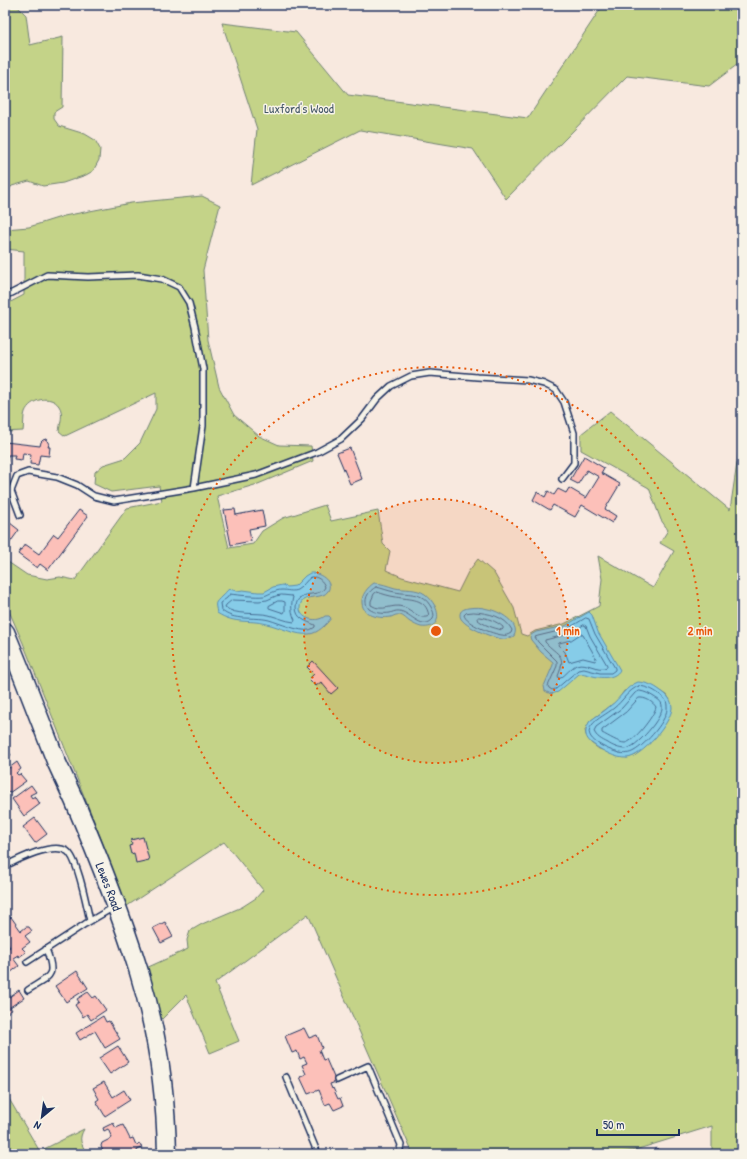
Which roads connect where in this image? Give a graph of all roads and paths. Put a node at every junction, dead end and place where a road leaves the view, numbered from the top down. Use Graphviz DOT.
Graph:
graph roads {
  1 [pos="5,295"];
  2 [pos="562,480"];
  3 [pos="194,488"];
  4 [pos="20,515"];
  5 [pos="5,632"];
  6 [pos="5,866"];
  7 [pos="117,905"];
  8 [pos="90,921"];
  9 [pos="46,950"];
  10 [pos="27,962"];
  11 [pos="28,990"];
  12 [pos="286,1077"];
  13 [pos="337,1080"];
  14 [pos="167,1154"];
  15 [pos="318,1154"];
  16 [pos="399,1154"];
  1 -- 3 [label="lane"];
  2 -- 3 [label="lane"];
  3 -- 4 [label="lane"];
  5 -- 7 [label="highway, Lewes Road"];
  6 -- 8 [label="lane"];
  7 -- 8 [label="lane"];
  7 -- 14 [label="highway, Lewes Road"];
  8 -- 9 [label="lane"];
  9 -- 10 [label="lane"];
  9 -- 11 [label="lane"];
  12 -- 15 [label="lane"];
  13 -- 16 [label="lane"];
}
